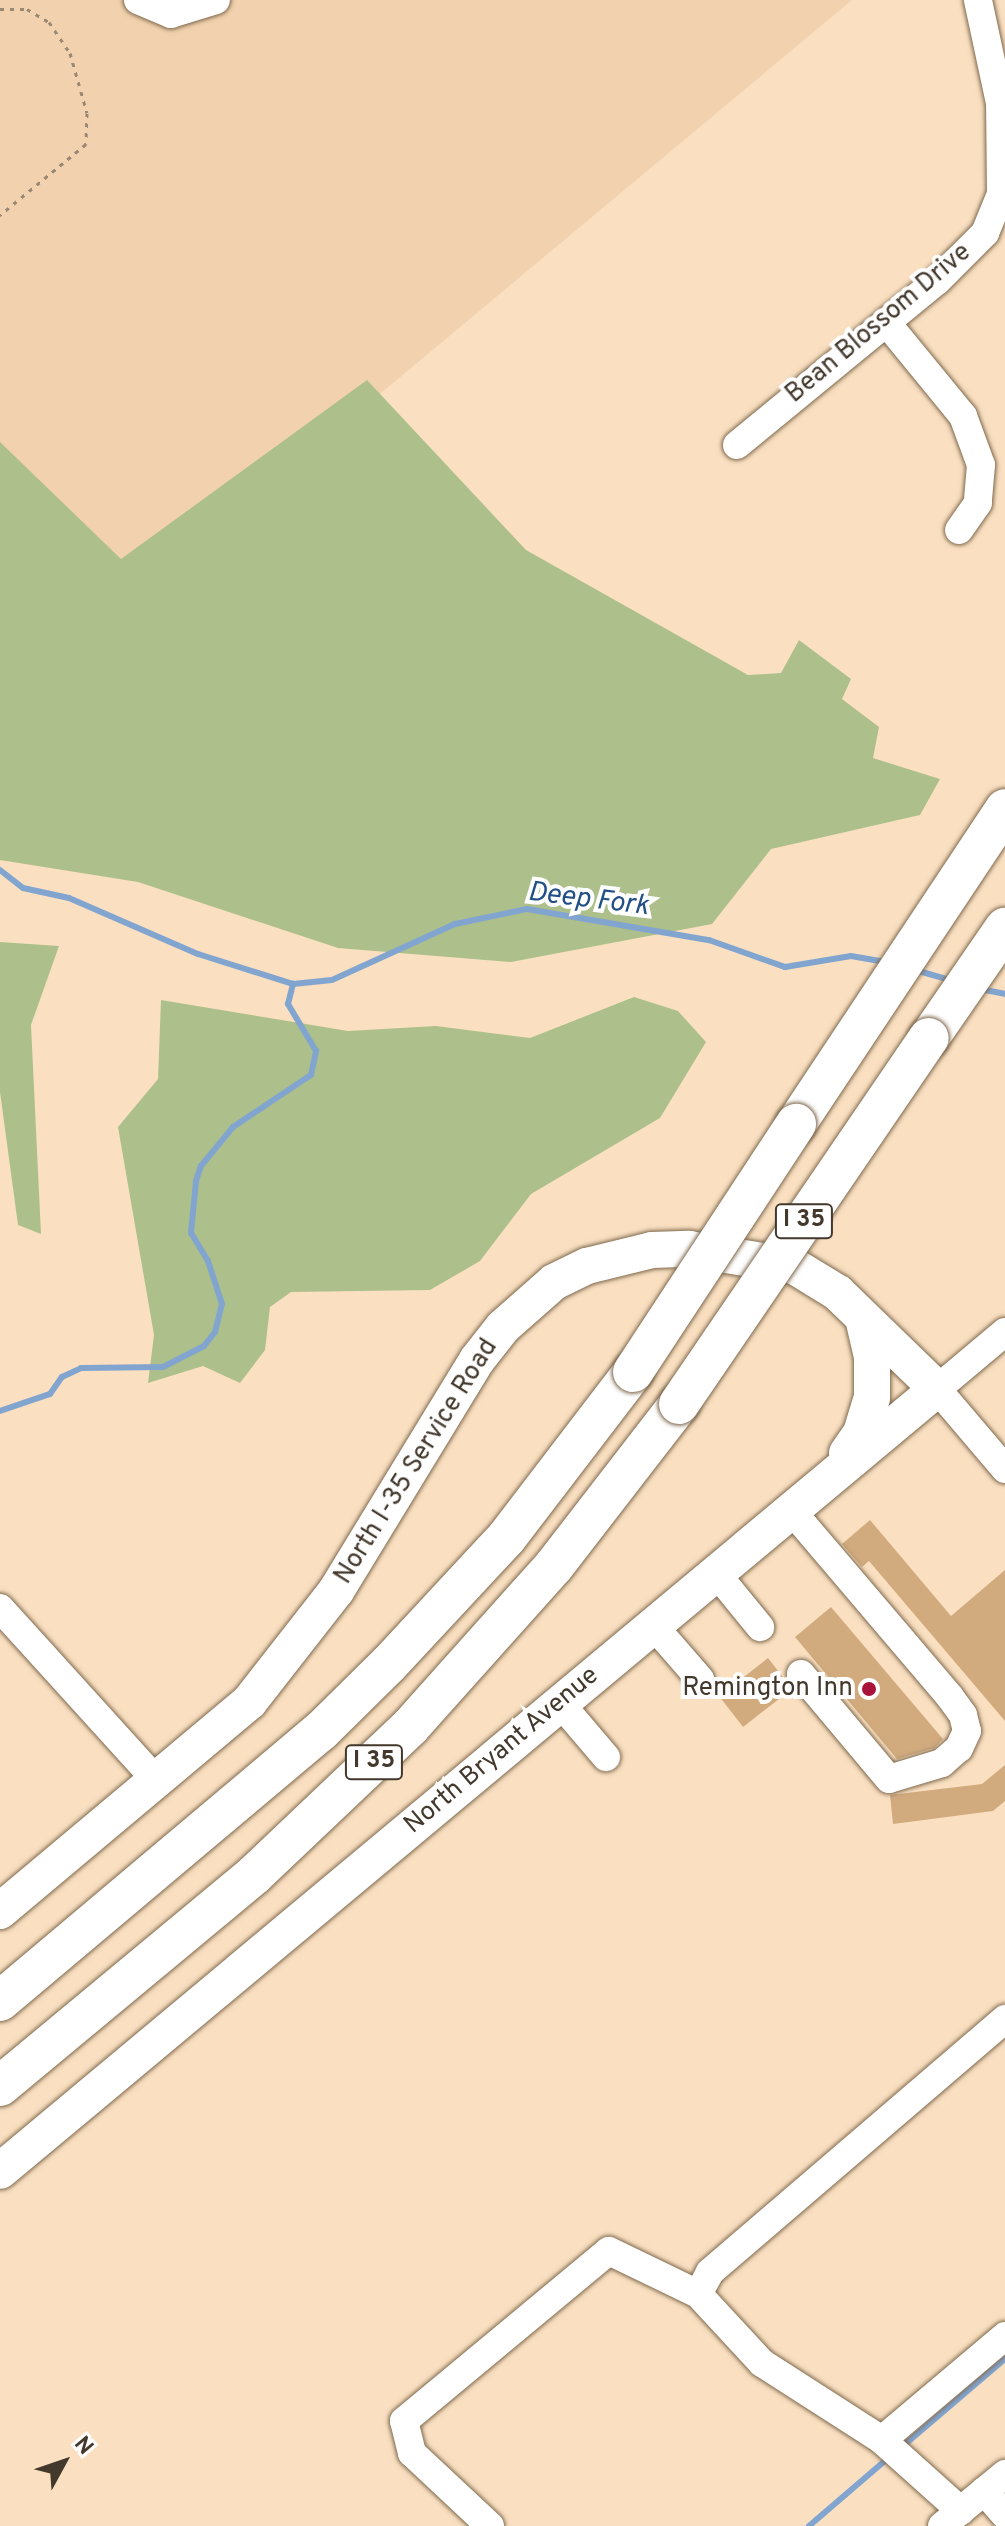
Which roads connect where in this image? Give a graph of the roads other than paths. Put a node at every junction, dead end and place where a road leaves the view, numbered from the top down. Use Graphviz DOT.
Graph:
graph roads {
  1 [pos="216,0"];
  2 [pos="978,0"];
  3 [pos="141,1"];
  4 [pos="886,322"];
  5 [pos="737,445"];
  6 [pos="959,530"];
  7 [pos="1005,809"];
  8 [pos="1005,928"];
  9 [pos="1005,947"];
  10 [pos="929,1038"];
  11 [pos="864,1322"];
  12 [pos="1005,1332"];
  13 [pos="937,1389"];
  14 [pos="1005,1469"];
  15 [pos="818,1487"];
  16 [pos="791,1510"];
  17 [pos="716,1573"];
  18 [pos="0,1608"];
  19 [pos="653,1625"];
  20 [pos="760,1627"];
  21 [pos="801,1674"];
  22 [pos="700,1679"];
  23 [pos="560,1703"];
  24 [pos="606,1757"];
  25 [pos="157,1781"];
  26 [pos="0,1911"];
  27 [pos="0,2001"];
  28 [pos="1005,2019"];
  29 [pos="0,2086"];
  30 [pos="0,2171"];
  31 [pos="698,2294"];
  32 [pos="1005,2336"];
  33 [pos="882,2440"];
  34 [pos="995,2482"];
  35 [pos="1005,2515"];
  36 [pos="951,2518"];
  37 [pos="490,2526"];
  1 -- 3 [label="street"];
  2 -- 4 [label="street, Bean Blossom Drive"];
  4 -- 5 [label="street, Bean Blossom Drive"];
  4 -- 6 [label="street"];
  7 -- 27 [label="highway, I 35, bridge"];
  8 -- 10 [label="highway, I 35"];
  9 -- 10 [label="highway"];
  10 -- 29 [label="highway, I 35, bridge"];
  11 -- 13 [label="main road, North I-35 Service Road"];
  11 -- 15 [label="main road"];
  11 -- 25 [label="main road, North I-35 Service Road"];
  12 -- 13 [label="street, North Bryant Avenue"];
  13 -- 14 [label="street"];
  13 -- 15 [label="main road, North Bryant Avenue"];
  15 -- 16 [label="main road, North Bryant Avenue"];
  16 -- 17 [label="main road, North Bryant Avenue"];
  16 -- 21 [label="street"];
  17 -- 19 [label="main road, North Bryant Avenue"];
  17 -- 20 [label="street"];
  18 -- 25 [label="street"];
  19 -- 22 [label="street"];
  19 -- 23 [label="main road, North Bryant Avenue"];
  23 -- 24 [label="street"];
  23 -- 30 [label="main road, North Bryant Avenue"];
  25 -- 26 [label="main road, North I-35 Service Road"];
  28 -- 31 [label="street"];
  31 -- 33 [label="street"];
  31 -- 37 [label="street"];
  32 -- 33 [label="street"];
  33 -- 36 [label="street"];
  34 -- 35 [label="street"];
  34 -- 36 [label="street"];
}
